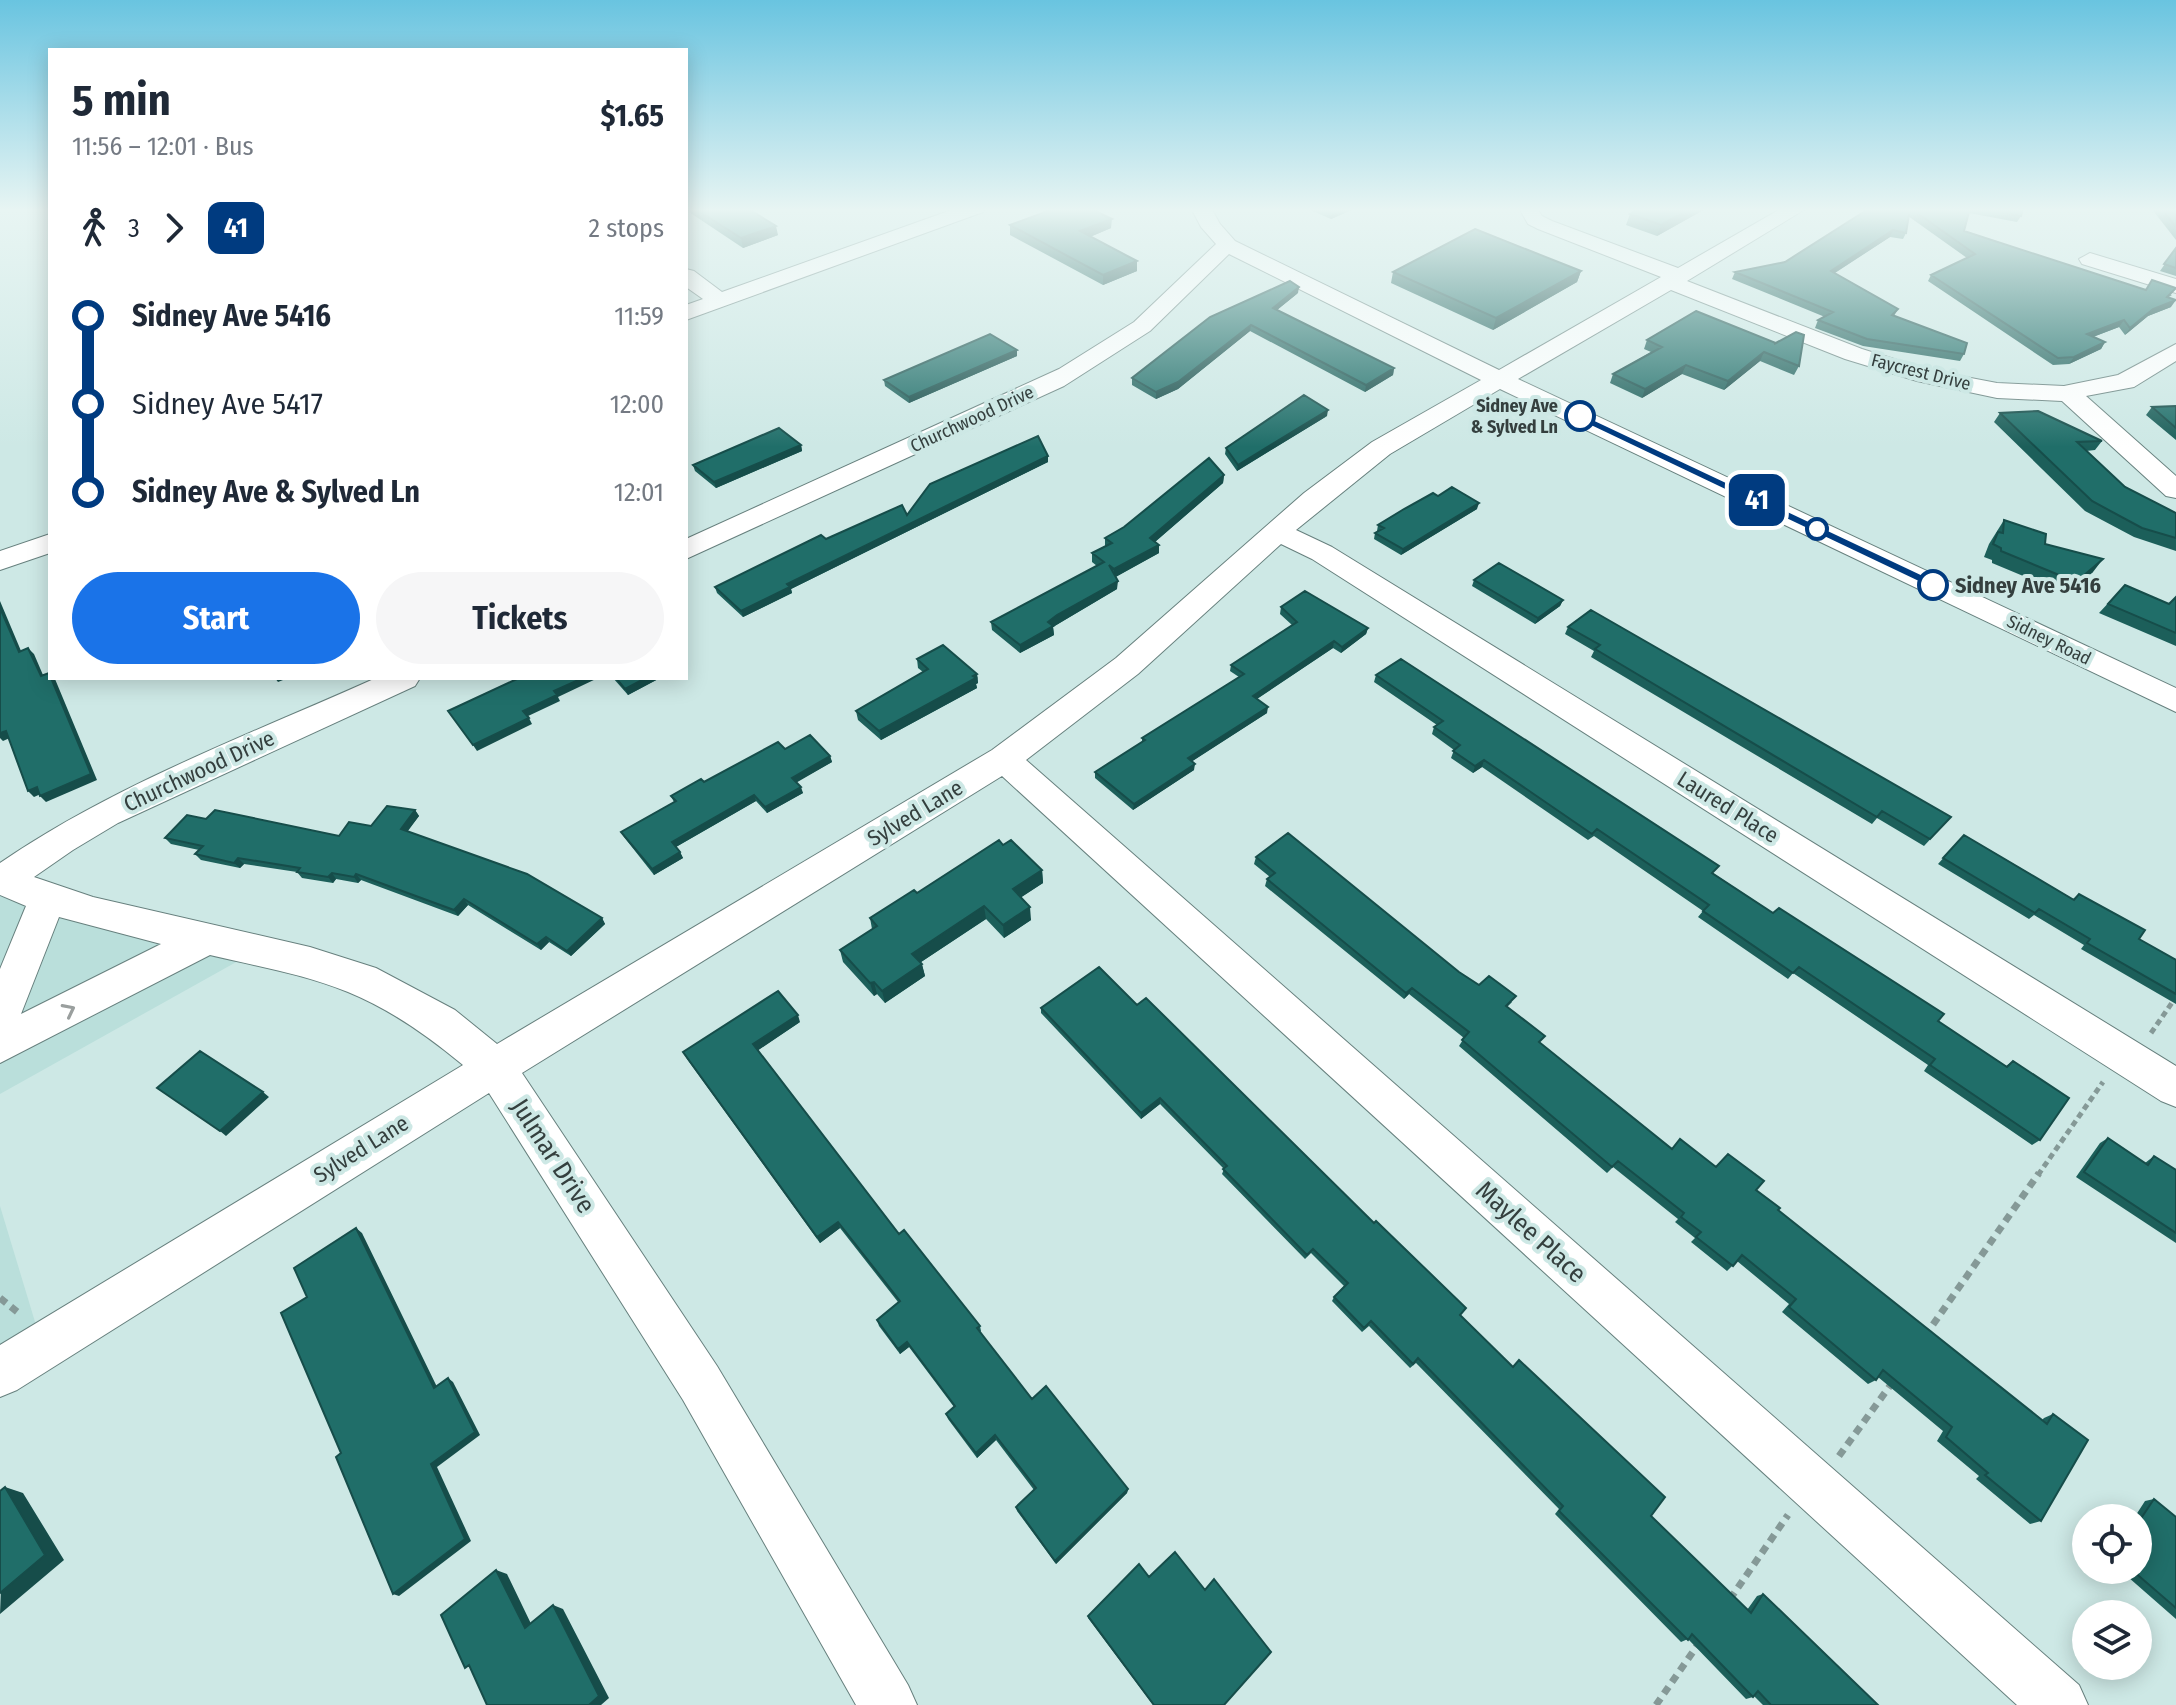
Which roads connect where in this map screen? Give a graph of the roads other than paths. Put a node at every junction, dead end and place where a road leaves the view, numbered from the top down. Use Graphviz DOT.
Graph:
graph roads {
  1 [pos="701,288"];
  2 [pos="756,288"];
  3 [pos="1180,288"];
  4 [pos="1311,288"];
  5 [pos="1659,288"];
  6 [pos="1694,288"];
  7 [pos="719,301"];
  8 [pos="688,312"];
  9 [pos="2176,351"];
  10 [pos="1500,379"];
  11 [pos="2068,393"];
  12 [pos="2176,490"];
  13 [pos="1277,531"];
  14 [pos="48,544"];
  15 [pos="688,549"];
  16 [pos="0,561"];
  17 [pos="400,680"];
  18 [pos="2176,701"];
  19 [pos="1004,759"];
  20 [pos="2,879"];
  21 [pos="47,899"];
  22 [pos="206,939"];
  23 [pos="0,1018"];
  24 [pos="0,1045"];
  25 [pos="496,1068"];
  26 [pos="2176,1088"];
  27 [pos="0,1371"];
  28 [pos="888,1705"];
  29 [pos="2059,1705"];
  1 -- 7 [label="street"];
  2 -- 7 [label="street"];
  3 -- 15 [label="street, Churchwood Drive"];
  4 -- 10 [label="street, Sidney Road"];
  5 -- 10 [label="street, Sylved Lane"];
  6 -- 11 [label="street, Faycrest Drive"];
  7 -- 8 [label="street"];
  9 -- 11 [label="street, Faycrest Drive"];
  10 -- 13 [label="street, Sylved Lane"];
  10 -- 18 [label="street, Sidney Road"];
  11 -- 12 [label="street"];
  13 -- 19 [label="street, Sylved Lane"];
  13 -- 26 [label="street, Laured Place"];
  14 -- 16 [label="street"];
  17 -- 20 [label="street, Churchwood Drive"];
  19 -- 25 [label="street, Sylved Lane"];
  19 -- 29 [label="street, Maylee Place"];
  20 -- 21 [label="street, Julmar Drive"];
  21 -- 22 [label="street, Julmar Drive"];
  21 -- 23 [label="street"];
  24 -- 22 [label="street, one-way"];
  22 -- 25 [label="street, Julmar Drive"];
  25 -- 27 [label="street, Sylved Lane"];
  25 -- 28 [label="street, Julmar Drive"];
}
